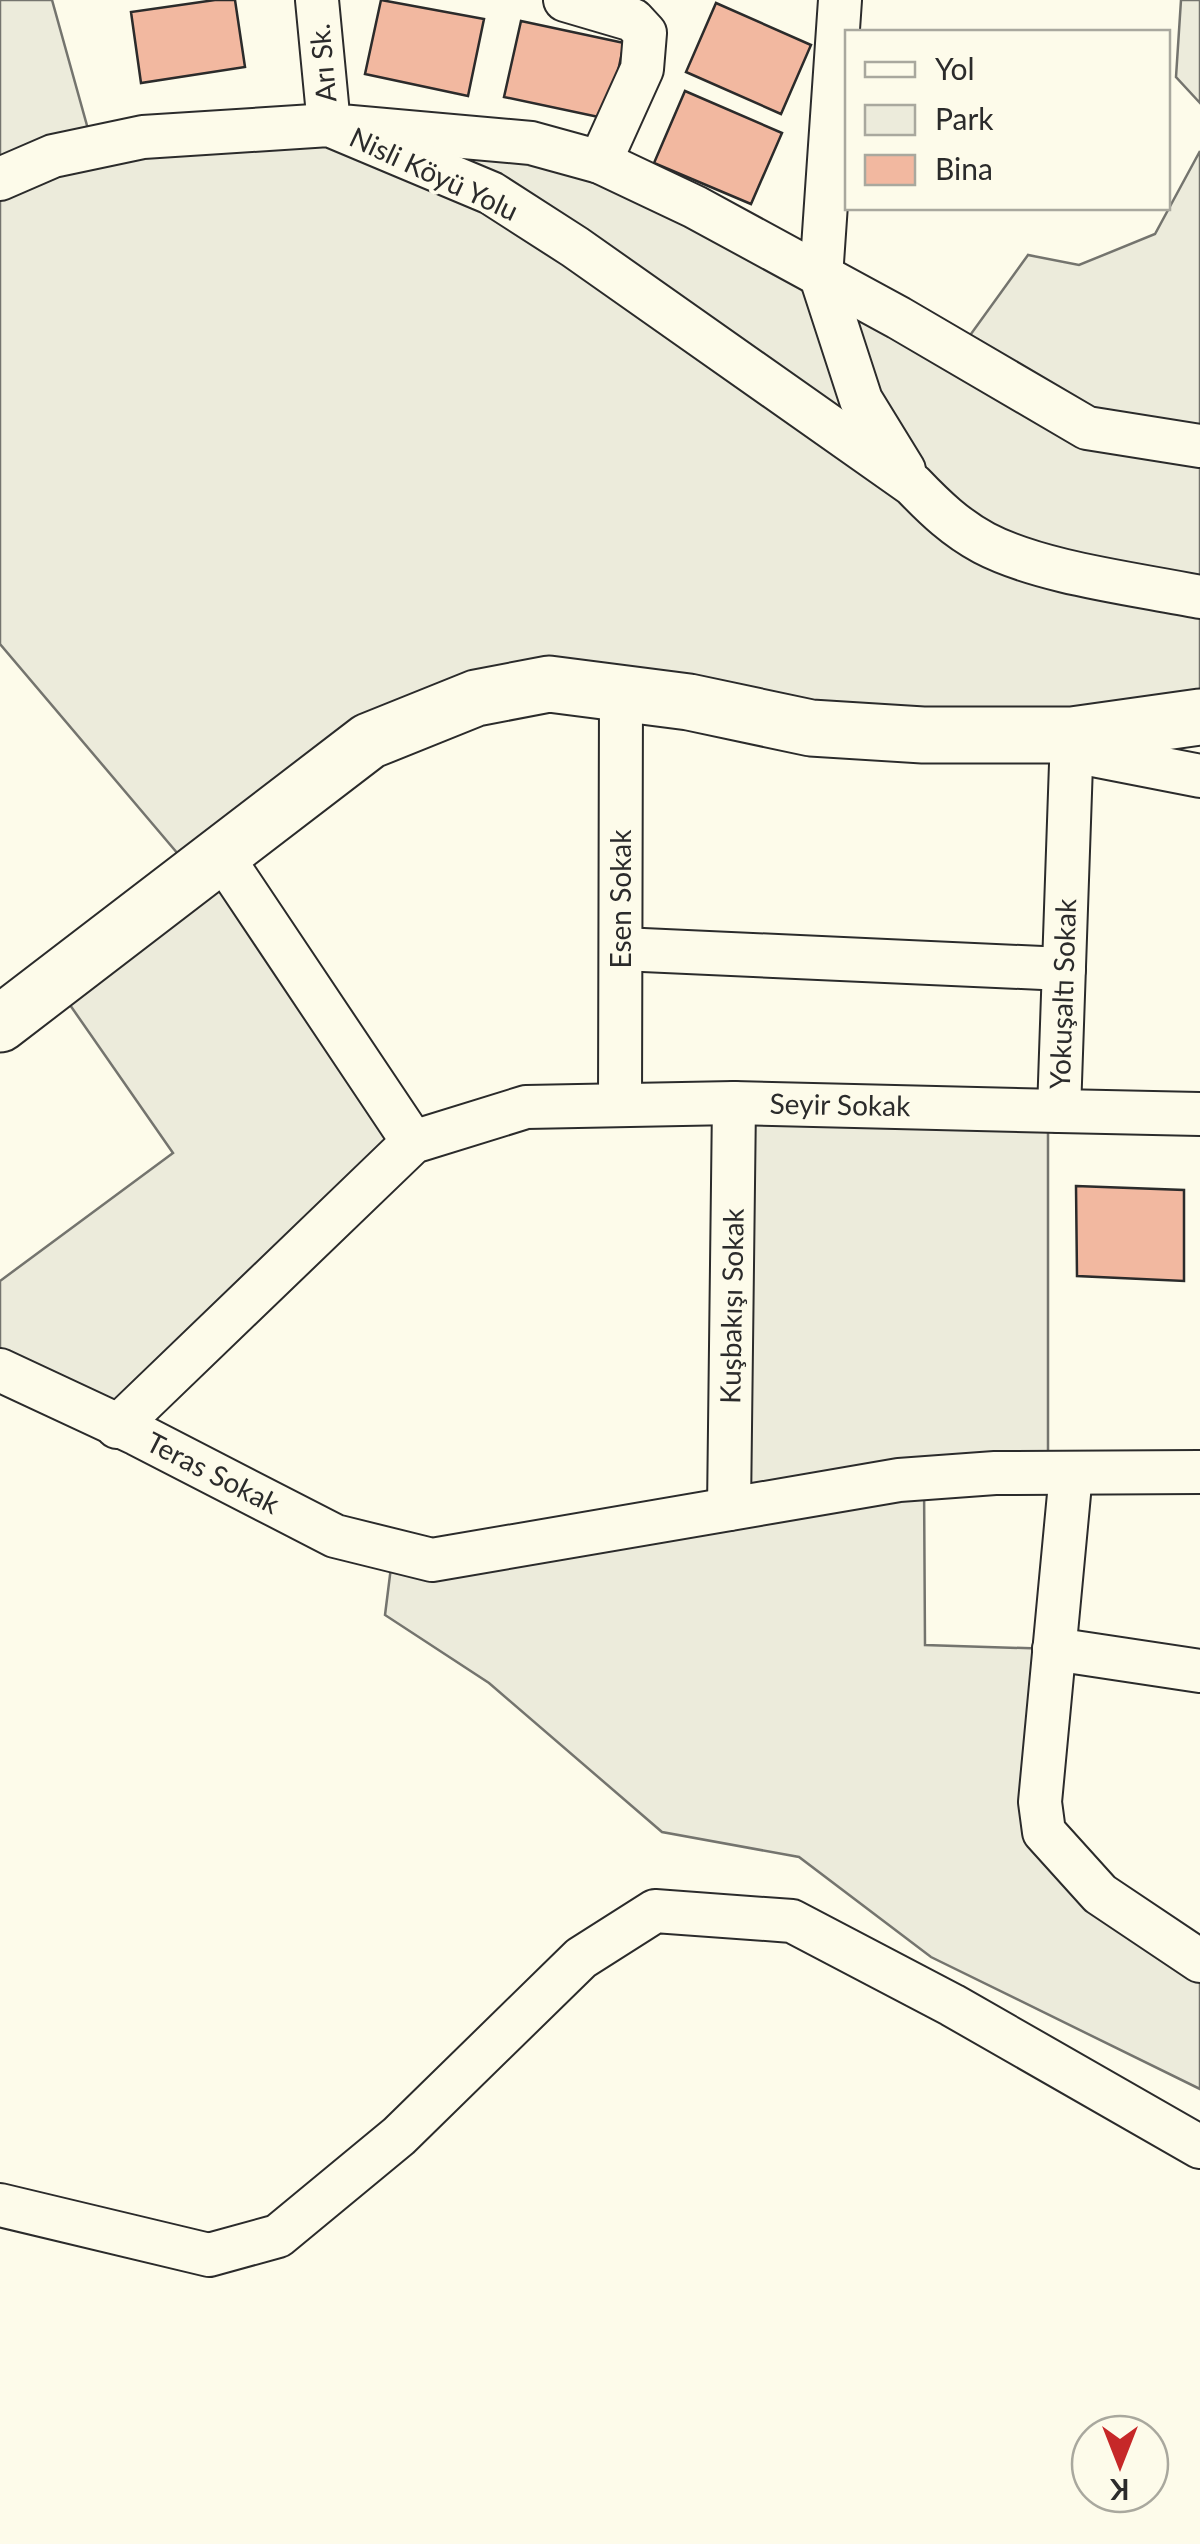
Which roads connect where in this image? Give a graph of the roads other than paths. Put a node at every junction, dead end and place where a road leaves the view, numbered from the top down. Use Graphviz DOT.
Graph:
graph roads {
  1 [pos="317,0"];
  2 [pos="564,0"];
  3 [pos="840,0"];
  4 [pos="329,125"];
  5 [pos="600,162"];
  6 [pos="0,180"];
  7 [pos="820,277"];
  8 [pos="1200,446"];
  9 [pos="913,486"];
  10 [pos="1200,597"];
  11 [pos="621,694"];
  12 [pos="1200,716"];
  13 [pos="1072,743"];
  14 [pos="1200,776"];
  15 [pos="220,855"];
  16 [pos="621,949"];
  17 [pos="1064,969"];
  18 [pos="0,1024"];
  19 [pos="734,1103"];
  20 [pos="620,1104"];
  21 [pos="1059,1111"];
  22 [pos="1200,1114"];
  23 [pos="413,1142"];
  24 [pos="0,1370"];
  25 [pos="118,1427"];
  26 [pos="1071,1472"];
  27 [pos="1200,1472"];
  28 [pos="729,1509"];
  29 [pos="1054,1649"];
  30 [pos="1200,1670"];
  31 [pos="1200,1961"];
  32 [pos="1200,2148"];
  33 [pos="0,2205"];
  1 -- 4 [label="street, Arı Sk."];
  2 -- 5 [label="street"];
  3 -- 7 [label="street"];
  4 -- 5 [label="street"];
  4 -- 6 [label="street, Nisli Köyü Yolu"];
  4 -- 9 [label="street, Nisli Köyü Yolu"];
  5 -- 7 [label="street"];
  7 -- 8 [label="street"];
  7 -- 9 [label="street"];
  9 -- 10 [label="street"];
  11 -- 13 [label="main road"];
  11 -- 15 [label="main road"];
  11 -- 16 [label="street, Esen Sokak"];
  12 -- 13 [label="main road"];
  13 -- 14 [label="street"];
  13 -- 17 [label="street, Yokuşaltı Sokak"];
  15 -- 18 [label="main road"];
  15 -- 23 [label="street"];
  16 -- 17 [label="street"];
  16 -- 20 [label="street, Esen Sokak"];
  17 -- 21 [label="street, Yokuşaltı Sokak"];
  19 -- 20 [label="street, Seyir Sokak"];
  19 -- 21 [label="street, Seyir Sokak"];
  19 -- 28 [label="street, Kuşbakışı Sokak"];
  20 -- 23 [label="street, Seyir Sokak"];
  21 -- 22 [label="street, Yokuşaltı Sokak"];
  23 -- 25 [label="street"];
  24 -- 25 [label="street, Teras Sokak"];
  25 -- 28 [label="street, Teras Sokak"];
  26 -- 27 [label="street"];
  26 -- 28 [label="street"];
  26 -- 29 [label="street"];
  29 -- 30 [label="street"];
  29 -- 31 [label="street"];
  32 -- 33 [label="street"];
}
